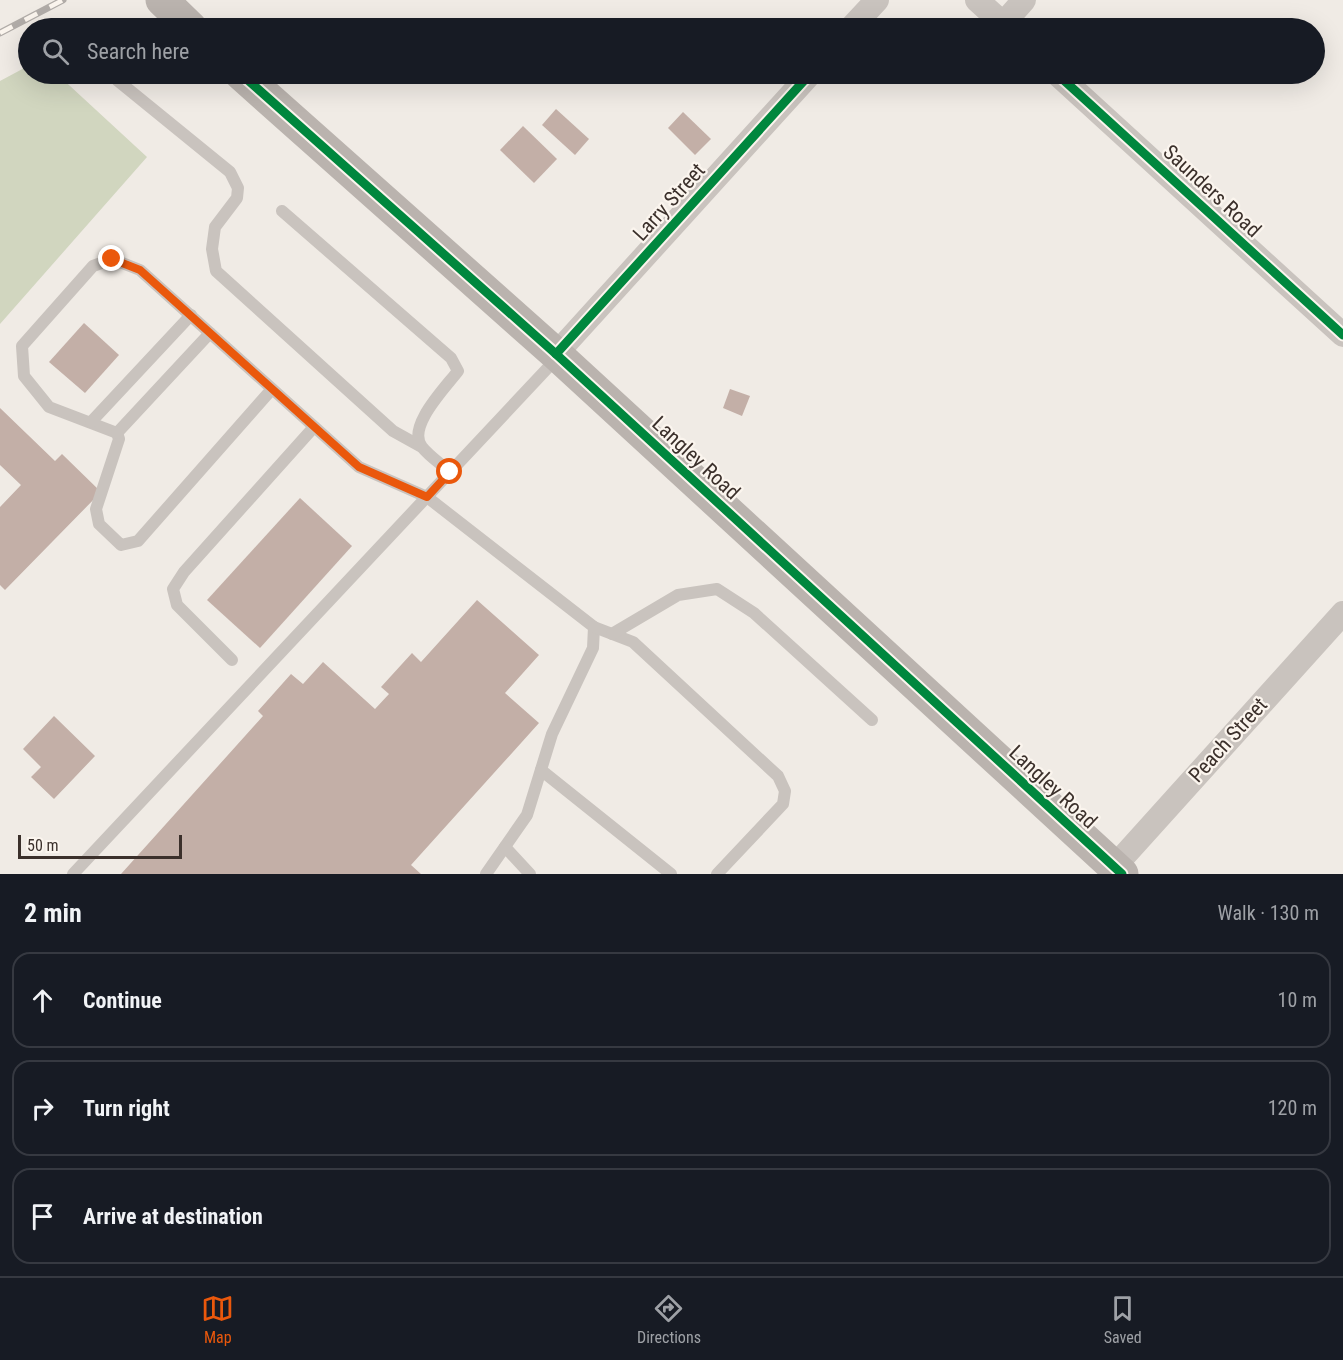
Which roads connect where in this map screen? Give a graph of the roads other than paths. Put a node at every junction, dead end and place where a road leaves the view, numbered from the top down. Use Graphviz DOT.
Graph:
graph roads {
  1 [pos="162,0"];
  2 [pos="978,0"];
  3 [pos="1024,0"];
  4 [pos="875,2"];
  5 [pos="181,18"];
  6 [pos="860,18"];
  7 [pos="997,18"];
  8 [pos="1012,18"];
  9 [pos="122,84"];
  10 [pos="252,84"];
  11 [pos="801,84"];
  12 [pos="1069,84"];
  13 [pos="282,211"];
  14 [pos="190,315"];
  15 [pos="210,333"];
  16 [pos="1343,335"];
  17 [pos="557,355"];
  18 [pos="272,389"];
  19 [pos="91,422"];
  20 [pos="314,427"];
  21 [pos="117,433"];
  22 [pos="420,446"];
  23 [pos="450,472"];
  24 [pos="427,497"];
  25 [pos="1343,613"];
  26 [pos="594,627"];
  27 [pos="612,634"];
  28 [pos="232,660"];
  29 [pos="872,720"];
  30 [pos="541,770"];
  31 [pos="505,846"];
  32 [pos="1118,870"];
  33 [pos="73,874"];
  34 [pos="486,874"];
  35 [pos="530,874"];
  36 [pos="671,874"];
  37 [pos="717,874"];
  1 -- 5 [label="street"];
  2 -- 7 [label="street"];
  3 -- 8 [label="street"];
  4 -- 6 [label="street"];
  9 -- 22 [label="lane"];
  10 -- 17 [label="street, Langley Road"];
  11 -- 17 [label="street, Larry Street"];
  12 -- 16 [label="street, Saunders Road"];
  13 -- 22 [label="lane"];
  14 -- 15 [label="lane"];
  14 -- 19 [label="lane"];
  14 -- 19 [label="lane"];
  15 -- 18 [label="lane"];
  15 -- 21 [label="lane"];
  17 -- 23 [label="lane"];
  17 -- 32 [label="street, Langley Road"];
  18 -- 20 [label="lane"];
  18 -- 21 [label="lane"];
  19 -- 21 [label="lane"];
  20 -- 24 [label="lane"];
  20 -- 28 [label="lane"];
  22 -- 23 [label="lane"];
  23 -- 24 [label="lane"];
  24 -- 26 [label="lane"];
  24 -- 33 [label="lane"];
  25 -- 32 [label="street, Peach Street"];
  26 -- 27 [label="lane"];
  26 -- 30 [label="lane"];
  27 -- 29 [label="lane"];
  27 -- 37 [label="lane"];
  30 -- 31 [label="lane"];
  30 -- 36 [label="lane"];
  31 -- 34 [label="lane"];
  31 -- 35 [label="lane"];
}
